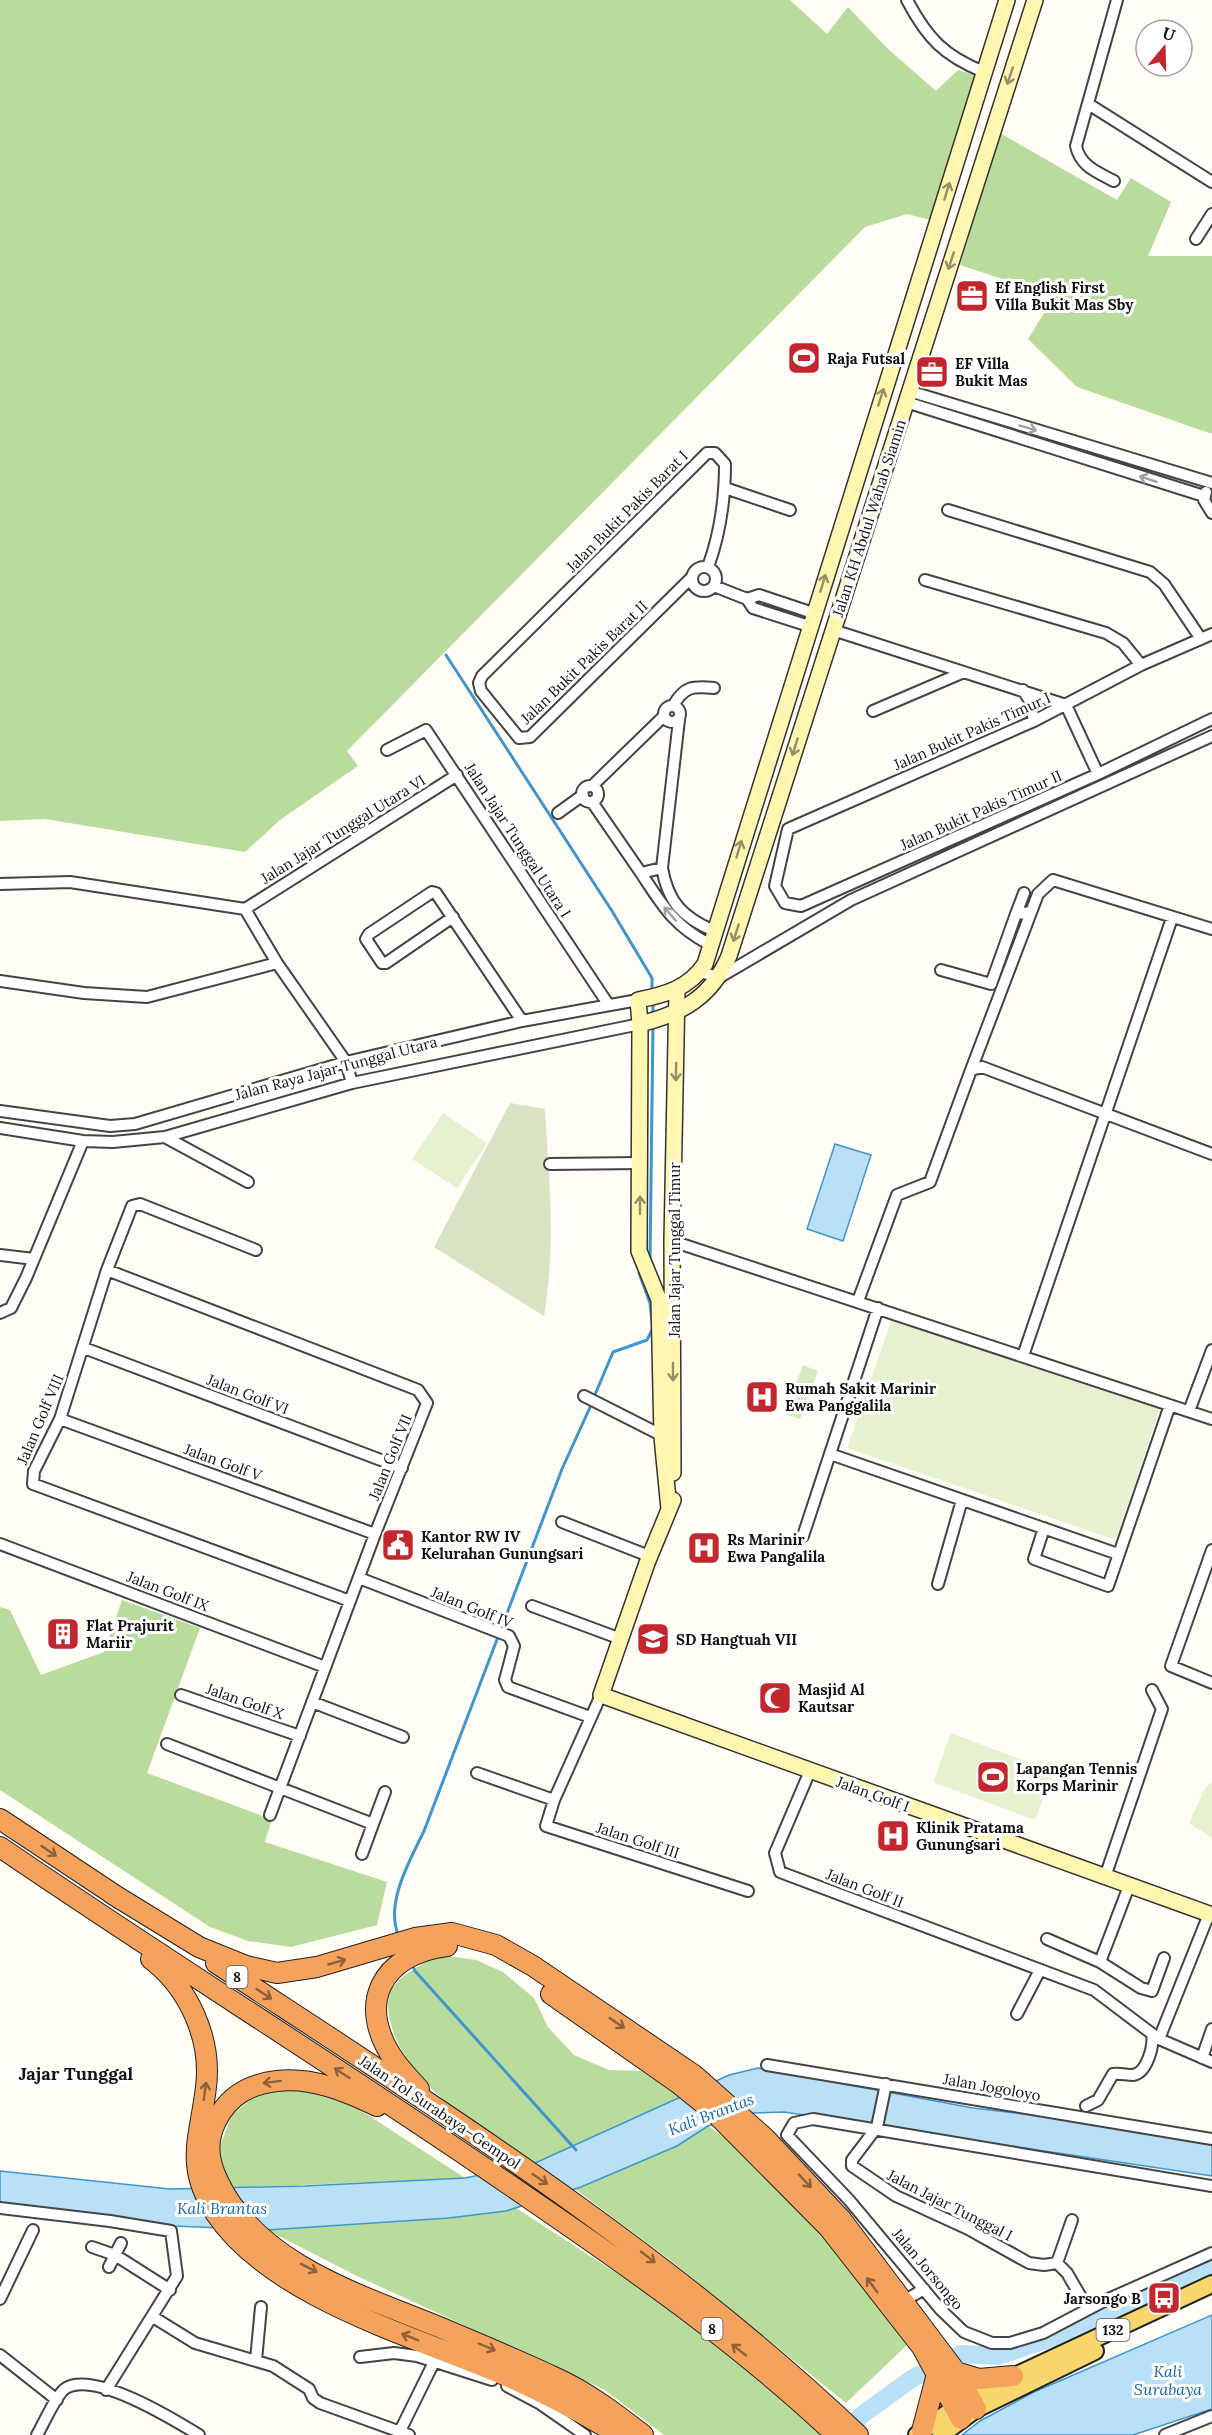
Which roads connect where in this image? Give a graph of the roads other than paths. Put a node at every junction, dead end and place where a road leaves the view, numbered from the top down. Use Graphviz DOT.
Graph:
graph roads {
  1 [pos="907,0"];
  2 [pos="1007,0"];
  3 [pos="1035,0"];
  4 [pos="1117,0"];
  5 [pos="1000,20"];
  6 [pos="1024,30"];
  7 [pos="993,45"];
  8 [pos="1018,52"];
  9 [pos="984,72"];
  10 [pos="1090,105"];
  11 [pos="1114,181"];
  12 [pos="1212,182"];
  13 [pos="1212,214"];
  14 [pos="1196,239"];
  15 [pos="892,364"];
  16 [pos="916,371"];
  17 [pos="907,397"];
  18 [pos="969,416"];
  19 [pos="1006,421"];
  20 [pos="1002,432"];
  21 [pos="1212,484"];
  22 [pos="725,488"];
  23 [pos="1204,496"];
  24 [pos="790,510"];
  25 [pos="948,510"];
  26 [pos="1212,512"];
  27 [pos="708,567"];
  28 [pos="691,578"];
  29 [pos="925,580"];
  30 [pos="714,586"];
  31 [pos="811,620"];
  32 [pos="833,630"];
  33 [pos="1212,634"];
  34 [pos="1201,639"];
  35 [pos="1141,665"];
  36 [pos="964,672"];
  37 [pos="792,679"];
  38 [pos="479,683"];
  39 [pos="814,687"];
  40 [pos="714,688"];
  41 [pos="1023,689"];
  42 [pos="1066,705"];
  43 [pos="673,706"];
  44 [pos="783,710"];
  45 [pos="873,711"];
  46 [pos="664,716"];
  47 [pos="805,717"];
  48 [pos="679,720"];
  49 [pos="1212,720"];
  50 [pos="1034,721"];
  51 [pos="1212,736"];
  52 [pos="387,750"];
  53 [pos="1098,774"];
  54 [pos="457,775"];
  55 [pos="587,799"];
  56 [pos="558,813"];
  57 [pos="662,868"];
  58 [pos="641,873"];
  59 [pos="775,878"];
  60 [pos="0,884"];
  61 [pos="1024,892"];
  62 [pos="245,909"];
  63 [pos="1031,912"];
  64 [pos="1016,914"];
  65 [pos="453,917"];
  66 [pos="1172,918"];
  67 [pos="1212,930"];
  68 [pos="711,937"];
  69 [pos="277,963"];
  70 [pos="941,970"];
  71 [pos="699,972"];
  72 [pos="720,977"];
  73 [pos="0,981"];
  74 [pos="675,991"];
  75 [pos="641,1000"];
  76 [pos="608,1004"];
  77 [pos="676,1014"];
  78 [pos="522,1021"];
  79 [pos="643,1024"];
  80 [pos="346,1062"];
  81 [pos="971,1070"];
  82 [pos="352,1083"];
  83 [pos="0,1111"];
  84 [pos="1104,1115"];
  85 [pos="0,1128"];
  86 [pos="165,1137"];
  87 [pos="83,1141"];
  88 [pos="1212,1154"];
  89 [pos="640,1163"];
  90 [pos="550,1164"];
  91 [pos="248,1182"];
  92 [pos="672,1241"];
  93 [pos="256,1250"];
  94 [pos="0,1255"];
  95 [pos="34,1259"];
  96 [pos="107,1270"];
  97 [pos="858,1301"];
  98 [pos="878,1308"];
  99 [pos="0,1313"];
  100 [pos="84,1348"];
  101 [pos="1212,1350"];
  102 [pos="1023,1356"];
  103 [pos="584,1396"];
  104 [pos="1170,1405"];
  105 [pos="1189,1411"];
  106 [pos="60,1419"];
  107 [pos="1212,1419"];
  108 [pos="668,1438"];
  109 [pos="830,1454"];
  110 [pos="402,1468"];
  111 [pos="962,1500"];
  112 [pos="562,1522"];
  113 [pos="1044,1528"];
  114 [pos="375,1534"];
  115 [pos="803,1536"];
  116 [pos="0,1544"];
  117 [pos="1212,1550"];
  118 [pos="1119,1554"];
  119 [pos="649,1556"];
  120 [pos="358,1578"];
  121 [pos="938,1584"];
  122 [pos="350,1601"];
  123 [pos="532,1606"];
  124 [pos="621,1639"];
  125 [pos="325,1667"];
  126 [pos="1212,1683"];
  127 [pos="1152,1690"];
  128 [pos="181,1695"];
  129 [pos="601,1695"];
  130 [pos="312,1702"];
  131 [pos="590,1717"];
  132 [pos="300,1736"];
  133 [pos="403,1737"];
  134 [pos="167,1744"];
  135 [pos="810,1771"];
  136 [pos="477,1773"];
  137 [pos="281,1790"];
  138 [pos="385,1792"];
  139 [pos="554,1800"];
  140 [pos="270,1815"];
  141 [pos="0,1819"];
  142 [pos="373,1824"];
  143 [pos="0,1847"];
  144 [pos="362,1854"];
  145 [pos="1105,1877"];
  146 [pos="1129,1886"];
  147 [pos="748,1891"];
  148 [pos="67,1892"];
  149 [pos="111,1893"];
  150 [pos="1210,1915"];
  151 [pos="1047,1939"];
  152 [pos="395,1955"];
  153 [pos="1164,1958"];
  154 [pos="1100,1962"];
  155 [pos="1040,1970"];
  156 [pos="1017,2014"];
  157 [pos="1212,2029"];
  158 [pos="1155,2037"];
  159 [pos="1207,2060"];
  160 [pos="767,2065"];
  161 [pos="886,2087"];
  162 [pos="1086,2106"];
  163 [pos="445,2114"];
  164 [pos="876,2129"];
  165 [pos="444,2139"];
  166 [pos="1212,2139"];
  167 [pos="202,2165"];
  168 [pos="1212,2186"];
  169 [pos="0,2208"];
  170 [pos="1072,2220"];
  171 [pos="33,2230"];
  172 [pos="121,2243"];
  173 [pos="92,2247"];
  174 [pos="1212,2253"];
  175 [pos="115,2255"];
  176 [pos="1057,2263"];
  177 [pos="110,2267"];
  178 [pos="1212,2284"];
  179 [pos="924,2289"];
  180 [pos="170,2290"];
  181 [pos="1212,2295"];
  182 [pos="0,2299"];
  183 [pos="897,2305"];
  184 [pos="261,2307"];
  185 [pos="1088,2309"];
  186 [pos="153,2317"];
  187 [pos="0,2355"];
  188 [pos="360,2357"];
  189 [pos="256,2360"];
  190 [pos="435,2360"];
  191 [pos="945,2371"];
  192 [pos="1013,2376"];
  193 [pos="106,2390"];
  194 [pos="57,2400"];
  195 [pos="965,2408"];
  196 [pos="1212,2416"];
  197 [pos="836,2428"];
  198 [pos="404,2433"];
  199 [pos="927,2434"];
  200 [pos="37,2435"];
  201 [pos="199,2435"];
  202 [pos="585,2435"];
  203 [pos="619,2435"];
  204 [pos="643,2435"];
  205 [pos="858,2435"];
  206 [pos="1165,2435"];
  1 -- 9 [label="street"];
  2 -- 5 [label="main road, Jalan KH Abdul Wahab Siamin"];
  3 -- 6 [label="main road, Jalan KH Abdul Wahab Siamin"];
  4 -- 10 [label="street"];
  5 -- 6 [label="main road"];
  5 -- 7 [label="main road, Jalan KH Abdul Wahab Siamin"];
  6 -- 8 [label="main road, Jalan KH Abdul Wahab Siamin"];
  7 -- 8 [label="main road"];
  7 -- 9 [label="main road, Jalan KH Abdul Wahab Siamin"];
  8 -- 16 [label="main road, Jalan KH Abdul Wahab Siamin, one-way"];
  15 -- 9 [label="main road, Jalan KH Abdul Wahab Siamin, one-way"];
  10 -- 11 [label="street"];
  10 -- 12 [label="street"];
  13 -- 14 [label="street"];
  15 -- 16 [label="main road"];
  31 -- 15 [label="main road, Jalan KH Abdul Wahab Siamin, one-way"];
  16 -- 17 [label="main road, Jalan KH Abdul Wahab Siamin"];
  17 -- 18 [label="street"];
  17 -- 32 [label="main road, Jalan KH Abdul Wahab Siamin"];
  18 -- 19 [label="street"];
  18 -- 20 [label="street"];
  19 -- 20 [label="street"];
  19 -- 21 [label="street, one-way"];
  23 -- 20 [label="street, one-way"];
  21 -- 23 [label="street"];
  22 -- 24 [label="street"];
  22 -- 27 [label="street, Jalan Bukit Pakis Barat I"];
  22 -- 38 [label="street, Jalan Bukit Pakis Barat I"];
  23 -- 26 [label="street"];
  25 -- 34 [label="street"];
  27 -- 28 [label="street"];
  27 -- 30 [label="street"];
  28 -- 30 [label="street"];
  28 -- 38 [label="street, Jalan Bukit Pakis Barat II"];
  29 -- 35 [label="street"];
  30 -- 31 [label="street"];
  31 -- 37 [label="main road, Jalan KH Abdul Wahab Siamin"];
  32 -- 36 [label="street"];
  32 -- 39 [label="main road, Jalan KH Abdul Wahab Siamin"];
  33 -- 34 [label="street, Jalan Bukit Pakis Timur I"];
  34 -- 35 [label="street, Jalan Bukit Pakis Timur I"];
  35 -- 42 [label="street, Jalan Bukit Pakis Timur I"];
  36 -- 41 [label="street"];
  36 -- 45 [label="street"];
  37 -- 39 [label="main road"];
  37 -- 44 [label="main road, Jalan KH Abdul Wahab Siamin"];
  39 -- 47 [label="main road, Jalan KH Abdul Wahab Siamin"];
  40 -- 43 [label="street"];
  41 -- 42 [label="street"];
  41 -- 50 [label="street"];
  42 -- 50 [label="street, Jalan Bukit Pakis Timur I"];
  42 -- 53 [label="street"];
  43 -- 46 [label="street"];
  43 -- 48 [label="street"];
  44 -- 47 [label="main road"];
  68 -- 44 [label="main road, Jalan KH Abdul Wahab Siamin, one-way"];
  46 -- 48 [label="street"];
  46 -- 55 [label="street"];
  47 -- 72 [label="main road, Jalan KH Abdul Wahab Siamin, one-way"];
  48 -- 57 [label="street"];
  49 -- 53 [label="street, Jalan Bukit Pakis Timur II"];
  50 -- 59 [label="street, Jalan Bukit Pakis Timur I"];
  51 -- 72 [label="street"];
  52 -- 54 [label="street, Jalan Jajar Tunggal Utara I"];
  53 -- 59 [label="street, Jalan Bukit Pakis Timur II"];
  54 -- 62 [label="street, Jalan Jajar Tunggal Utara VI"];
  54 -- 76 [label="street, Jalan Jajar Tunggal Utara I"];
  55 -- 56 [label="street"];
  55 -- 58 [label="street"];
  57 -- 58 [label="street"];
  57 -- 68 [label="street"];
  68 -- 58 [label="street, one-way"];
  60 -- 62 [label="street"];
  61 -- 64 [label="street"];
  62 -- 69 [label="street"];
  63 -- 64 [label="street"];
  63 -- 66 [label="street"];
  63 -- 81 [label="street"];
  64 -- 70 [label="street"];
  65 -- 65 [label="street"];
  65 -- 78 [label="street"];
  66 -- 67 [label="street"];
  66 -- 84 [label="street"];
  68 -- 71 [label="main road, Jalan KH Abdul Wahab Siamin"];
  69 -- 73 [label="street"];
  69 -- 80 [label="street"];
  71 -- 72 [label="street"];
  71 -- 74 [label="main road"];
  72 -- 77 [label="main road"];
  74 -- 75 [label="main road, Jalan Raya Jajar Tunggal Utara"];
  74 -- 77 [label="main road, Jalan Jajar Tunggal Timur"];
  75 -- 76 [label="street, Jalan Raya Jajar Tunggal Utara"];
  75 -- 79 [label="main road, Jalan Jajar Tunggal Timur"];
  76 -- 78 [label="street, Jalan Raya Jajar Tunggal Utara"];
  77 -- 79 [label="main road, Jalan Raya Jajar Tunggal Utara"];
  77 -- 92 [label="main road, Jalan Jajar Tunggal Timur, one-way"];
  78 -- 80 [label="street, Jalan Raya Jajar Tunggal Utara"];
  79 -- 82 [label="street, Jalan Raya Jajar Tunggal Utara"];
  79 -- 89 [label="main road, Jalan Jajar Tunggal Timur"];
  80 -- 82 [label="street"];
  80 -- 83 [label="street, Jalan Raya Jajar Tunggal Utara"];
  81 -- 84 [label="street"];
  81 -- 97 [label="street"];
  82 -- 86 [label="street, Jalan Raya Jajar Tunggal Utara"];
  84 -- 88 [label="street"];
  84 -- 102 [label="street"];
  85 -- 87 [label="street, Jalan Raya Jajar Tunggal Utara"];
  86 -- 87 [label="street, Jalan Raya Jajar Tunggal Utara"];
  86 -- 91 [label="street"];
  87 -- 95 [label="street"];
  89 -- 90 [label="street"];
  108 -- 89 [label="main road, Jalan Jajar Tunggal Timur, one-way"];
  92 -- 97 [label="street"];
  92 -- 108 [label="main road, Jalan Jajar Tunggal Timur, one-way"];
  93 -- 96 [label="street, Jalan Golf VIII"];
  94 -- 95 [label="street"];
  95 -- 99 [label="street"];
  96 -- 100 [label="street, Jalan Golf VIII"];
  96 -- 110 [label="street, Jalan Golf VII"];
  97 -- 98 [label="street"];
  98 -- 102 [label="street"];
  98 -- 109 [label="street"];
  100 -- 106 [label="street, Jalan Golf VIII"];
  100 -- 110 [label="street, Jalan Golf VI"];
  101 -- 105 [label="street"];
  102 -- 104 [label="street"];
  103 -- 108 [label="street"];
  104 -- 105 [label="street"];
  104 -- 118 [label="street"];
  105 -- 107 [label="street"];
  106 -- 114 [label="street, Jalan Golf V"];
  106 -- 122 [label="street, Jalan Golf VIII"];
  108 -- 119 [label="main road, Jalan Jajar Tunggal Timur"];
  109 -- 111 [label="street"];
  109 -- 115 [label="street"];
  110 -- 114 [label="street, Jalan Golf VII"];
  111 -- 113 [label="street"];
  111 -- 121 [label="street"];
  112 -- 119 [label="street"];
  113 -- 118 [label="street"];
  113 -- 118 [label="street"];
  114 -- 120 [label="street, Jalan Golf VII"];
  116 -- 125 [label="street, Jalan Golf IX"];
  117 -- 126 [label="street"];
  119 -- 124 [label="main road, Jalan Jajar Tunggal Timur"];
  120 -- 122 [label="street, Jalan Golf VII"];
  120 -- 131 [label="street, Jalan Golf IV"];
  122 -- 125 [label="street, Jalan Golf VII"];
  123 -- 124 [label="street"];
  124 -- 129 [label="main road, Jalan Jajar Tunggal Timur"];
  125 -- 130 [label="street, Jalan Golf VII"];
  127 -- 145 [label="street"];
  128 -- 132 [label="street, Jalan Golf X"];
  129 -- 131 [label="street, Jalan Golf III"];
  129 -- 135 [label="main road, Jalan Golf I"];
  130 -- 132 [label="street, Jalan Golf VII"];
  130 -- 133 [label="street"];
  131 -- 139 [label="street, Jalan Golf III"];
  132 -- 137 [label="street, Jalan Golf VII"];
  134 -- 137 [label="street"];
  135 -- 145 [label="main road, Jalan Golf I"];
  135 -- 155 [label="street, Jalan Golf II"];
  136 -- 139 [label="street"];
  137 -- 140 [label="street, Jalan Golf VII"];
  137 -- 142 [label="street"];
  138 -- 142 [label="street"];
  139 -- 147 [label="street, Jalan Golf III"];
  141 -- 149 [label="highway, Jalan Tol Surabaya–Gempol / 8, one-way"];
  142 -- 144 [label="street"];
  143 -- 148 [label="highway, Jalan Tol Surabaya–Gempol / 8"];
  145 -- 146 [label="main road, Jalan Golf I"];
  146 -- 150 [label="main road, Jalan Golf I"];
  146 -- 154 [label="street"];
  165 -- 148 [label="highway, Jalan Tol Surabaya–Gempol / 8, one-way"];
  167 -- 148 [label="highway, one-way"];
  149 -- 152 [label="highway, one-way"];
  149 -- 163 [label="highway, Jalan Tol Surabaya–Gempol / 8, one-way"];
  150 -- 158 [label="street"];
  151 -- 154 [label="street"];
  152 -- 163 [label="highway"];
  152 -- 183 [label="highway"];
  153 -- 154 [label="street"];
  155 -- 156 [label="street"];
  155 -- 158 [label="street, Jalan Golf II"];
  157 -- 159 [label="street"];
  158 -- 159 [label="street, Jalan Golf II"];
  158 -- 162 [label="street"];
  160 -- 161 [label="street, Jalan Jogoloyo"];
  161 -- 164 [label="street, Jalan Jajar Tunggal I"];
  161 -- 166 [label="street, Jalan Jogoloyo"];
  163 -- 197 [label="highway, Jalan Tol Surabaya–Gempol / 8, one-way"];
  164 -- 168 [label="street"];
  164 -- 176 [label="street, Jalan Jajar Tunggal I"];
  164 -- 179 [label="street, Jalan Jorsongo"];
  165 -- 167 [label="highway, one-way"];
  197 -- 165 [label="highway, Jalan Tol Surabaya–Gempol / 8, one-way"];
  203 -- 167 [label="highway, one-way"];
  167 -- 204 [label="highway, one-way"];
  169 -- 180 [label="street"];
  170 -- 176 [label="street"];
  171 -- 182 [label="street"];
  172 -- 175 [label="street"];
  173 -- 175 [label="street"];
  174 -- 185 [label="street, Jalan Jorsongo"];
  175 -- 177 [label="street"];
  175 -- 180 [label="street"];
  176 -- 185 [label="street"];
  178 -- 192 [label="main road, 132"];
  179 -- 183 [label="street"];
  179 -- 185 [label="street, Jalan Jorsongo"];
  180 -- 186 [label="street"];
  181 -- 195 [label="main road, 132"];
  183 -- 191 [label="highway"];
  184 -- 189 [label="street"];
  186 -- 189 [label="street"];
  186 -- 193 [label="street"];
  187 -- 194 [label="street"];
  188 -- 190 [label="street"];
  189 -- 198 [label="street"];
  190 -- 198 [label="street"];
  190 -- 202 [label="street"];
  191 -- 192 [label="highway"];
  191 -- 195 [label="highway"];
  191 -- 199 [label="highway"];
  192 -- 195 [label="main road, 132"];
  193 -- 194 [label="street"];
  193 -- 201 [label="street"];
  194 -- 200 [label="street"];
  195 -- 199 [label="main road"];
  196 -- 206 [label="street"];
  197 -- 205 [label="highway, Jalan Tol Surabaya–Gempol / 8"];
}
